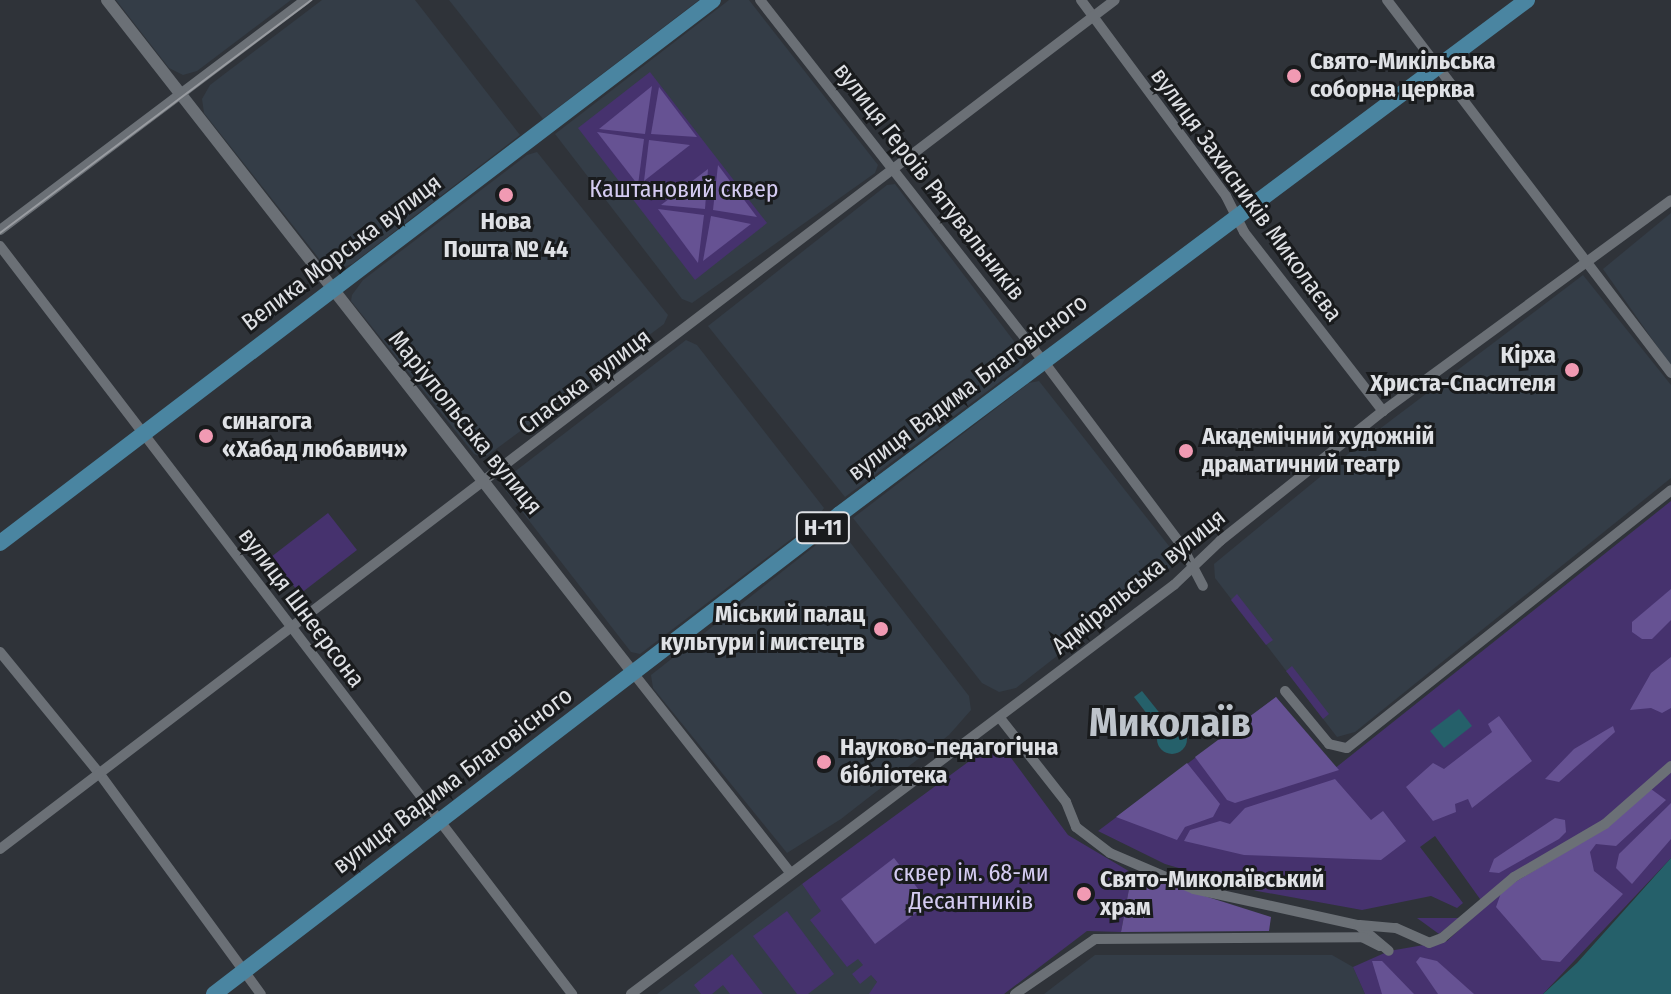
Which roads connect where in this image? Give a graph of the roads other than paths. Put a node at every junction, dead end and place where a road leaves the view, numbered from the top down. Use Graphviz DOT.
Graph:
graph roads {
  1 [pos="107,0"];
  2 [pos="305,0"];
  3 [pos="713,0"];
  4 [pos="760,0"];
  5 [pos="1081,0"];
  6 [pos="1115,0"];
  7 [pos="1387,0"];
  8 [pos="1527,0"];
  9 [pos="1093,17"];
  10 [pos="1437,67"];
  11 [pos="179,96"];
  12 [pos="896,169"];
  13 [pos="1671,200"];
  14 [pos="1235,217"];
  15 [pos="0,230"];
  16 [pos="0,246"];
  17 [pos="1586,263"];
  18 [pos="331,291"];
  19 [pos="1044,362"];
  20 [pos="1671,373"];
  21 [pos="1383,411"];
  22 [pos="141,436"];
  23 [pos="484,478"];
  24 [pos="1671,490"];
  25 [pos="0,543"];
  26 [pos="1193,566"];
  27 [pos="1203,586"];
  28 [pos="291,627"];
  29 [pos="0,652"];
  30 [pos="634,674"];
  31 [pos="1285,691"];
  32 [pos="1000,718"];
  33 [pos="1671,766"];
  34 [pos="99,773"];
  35 [pos="439,821"];
  36 [pos="0,849"];
  37 [pos="790,872"];
  38 [pos="1358,925"];
  39 [pos="245,971"];
  40 [pos="214,994"];
  41 [pos="261,994"];
  42 [pos="572,994"];
  43 [pos="631,994"];
  44 [pos="1015,994"];
  1 -- 11 [label="street, Маріупольська вулиця"];
  2 -- 11 [label="street"];
  3 -- 18 [label="main road, Велика Морська вулиця"];
  4 -- 12 [label="street, вулиця Героїв Рятувальників"];
  5 -- 9 [label="street, вулиця Захисників Миколаєва"];
  6 -- 9 [label="street, Спаська вулиця"];
  7 -- 10 [label="street"];
  8 -- 10 [label="main road, вулиця Вадима Благовісного / Н-11"];
  9 -- 12 [label="street, Спаська вулиця"];
  9 -- 14 [label="street, вулиця Захисників Миколаєва"];
  10 -- 14 [label="main road, вулиця Вадима Благовісного / Н-11"];
  10 -- 17 [label="street"];
  11 -- 15 [label="street"];
  11 -- 18 [label="street, Маріупольська вулиця"];
  12 -- 19 [label="street, вулиця Героїв Рятувальників"];
  12 -- 23 [label="street, Спаська вулиця"];
  13 -- 17 [label="street, Адміральська вулиця"];
  14 -- 19 [label="main road, вулиця Вадима Благовісного / Н-11"];
  14 -- 21 [label="street, вулиця Захисників Миколаєва"];
  16 -- 22 [label="street, вулиця Шнеєрсона"];
  17 -- 20 [label="street"];
  17 -- 21 [label="street, Адміральська вулиця"];
  18 -- 22 [label="main road, Велика Морська вулиця"];
  18 -- 23 [label="street, Маріупольська вулиця"];
  19 -- 26 [label="street, вулиця Героїв Рятувальників"];
  19 -- 30 [label="main road, вулиця Вадима Благовісного / Н-11"];
  21 -- 26 [label="street, Адміральська вулиця"];
  22 -- 25 [label="main road, Велика Морська вулиця"];
  22 -- 28 [label="street, вулиця Шнеєрсона"];
  23 -- 28 [label="street, Спаська вулиця"];
  23 -- 30 [label="street, Маріупольська вулиця"];
  24 -- 31 [label="street"];
  26 -- 27 [label="street, вулиця Героїв Рятувальників"];
  26 -- 32 [label="street, Адміральська вулиця"];
  28 -- 34 [label="street, Спаська вулиця"];
  28 -- 35 [label="street, вулиця Шнеєрсона"];
  29 -- 34 [label="street"];
  30 -- 35 [label="main road, вулиця Вадима Благовісного / Н-11"];
  30 -- 37 [label="street, Маріупольська вулиця"];
  32 -- 37 [label="street, Адміральська вулиця"];
  32 -- 38 [label="street"];
  33 -- 38 [label="street"];
  34 -- 36 [label="street, Спаська вулиця"];
  34 -- 39 [label="street"];
  35 -- 39 [label="main road, вулиця Вадима Благовісного / Н-11"];
  35 -- 42 [label="street, вулиця Шнеєрсона"];
  37 -- 43 [label="street, Адміральська вулиця"];
  38 -- 44 [label="street"];
  39 -- 40 [label="main road, вулиця Вадима Благовісного / Н-11"];
  39 -- 41 [label="street"];
}
